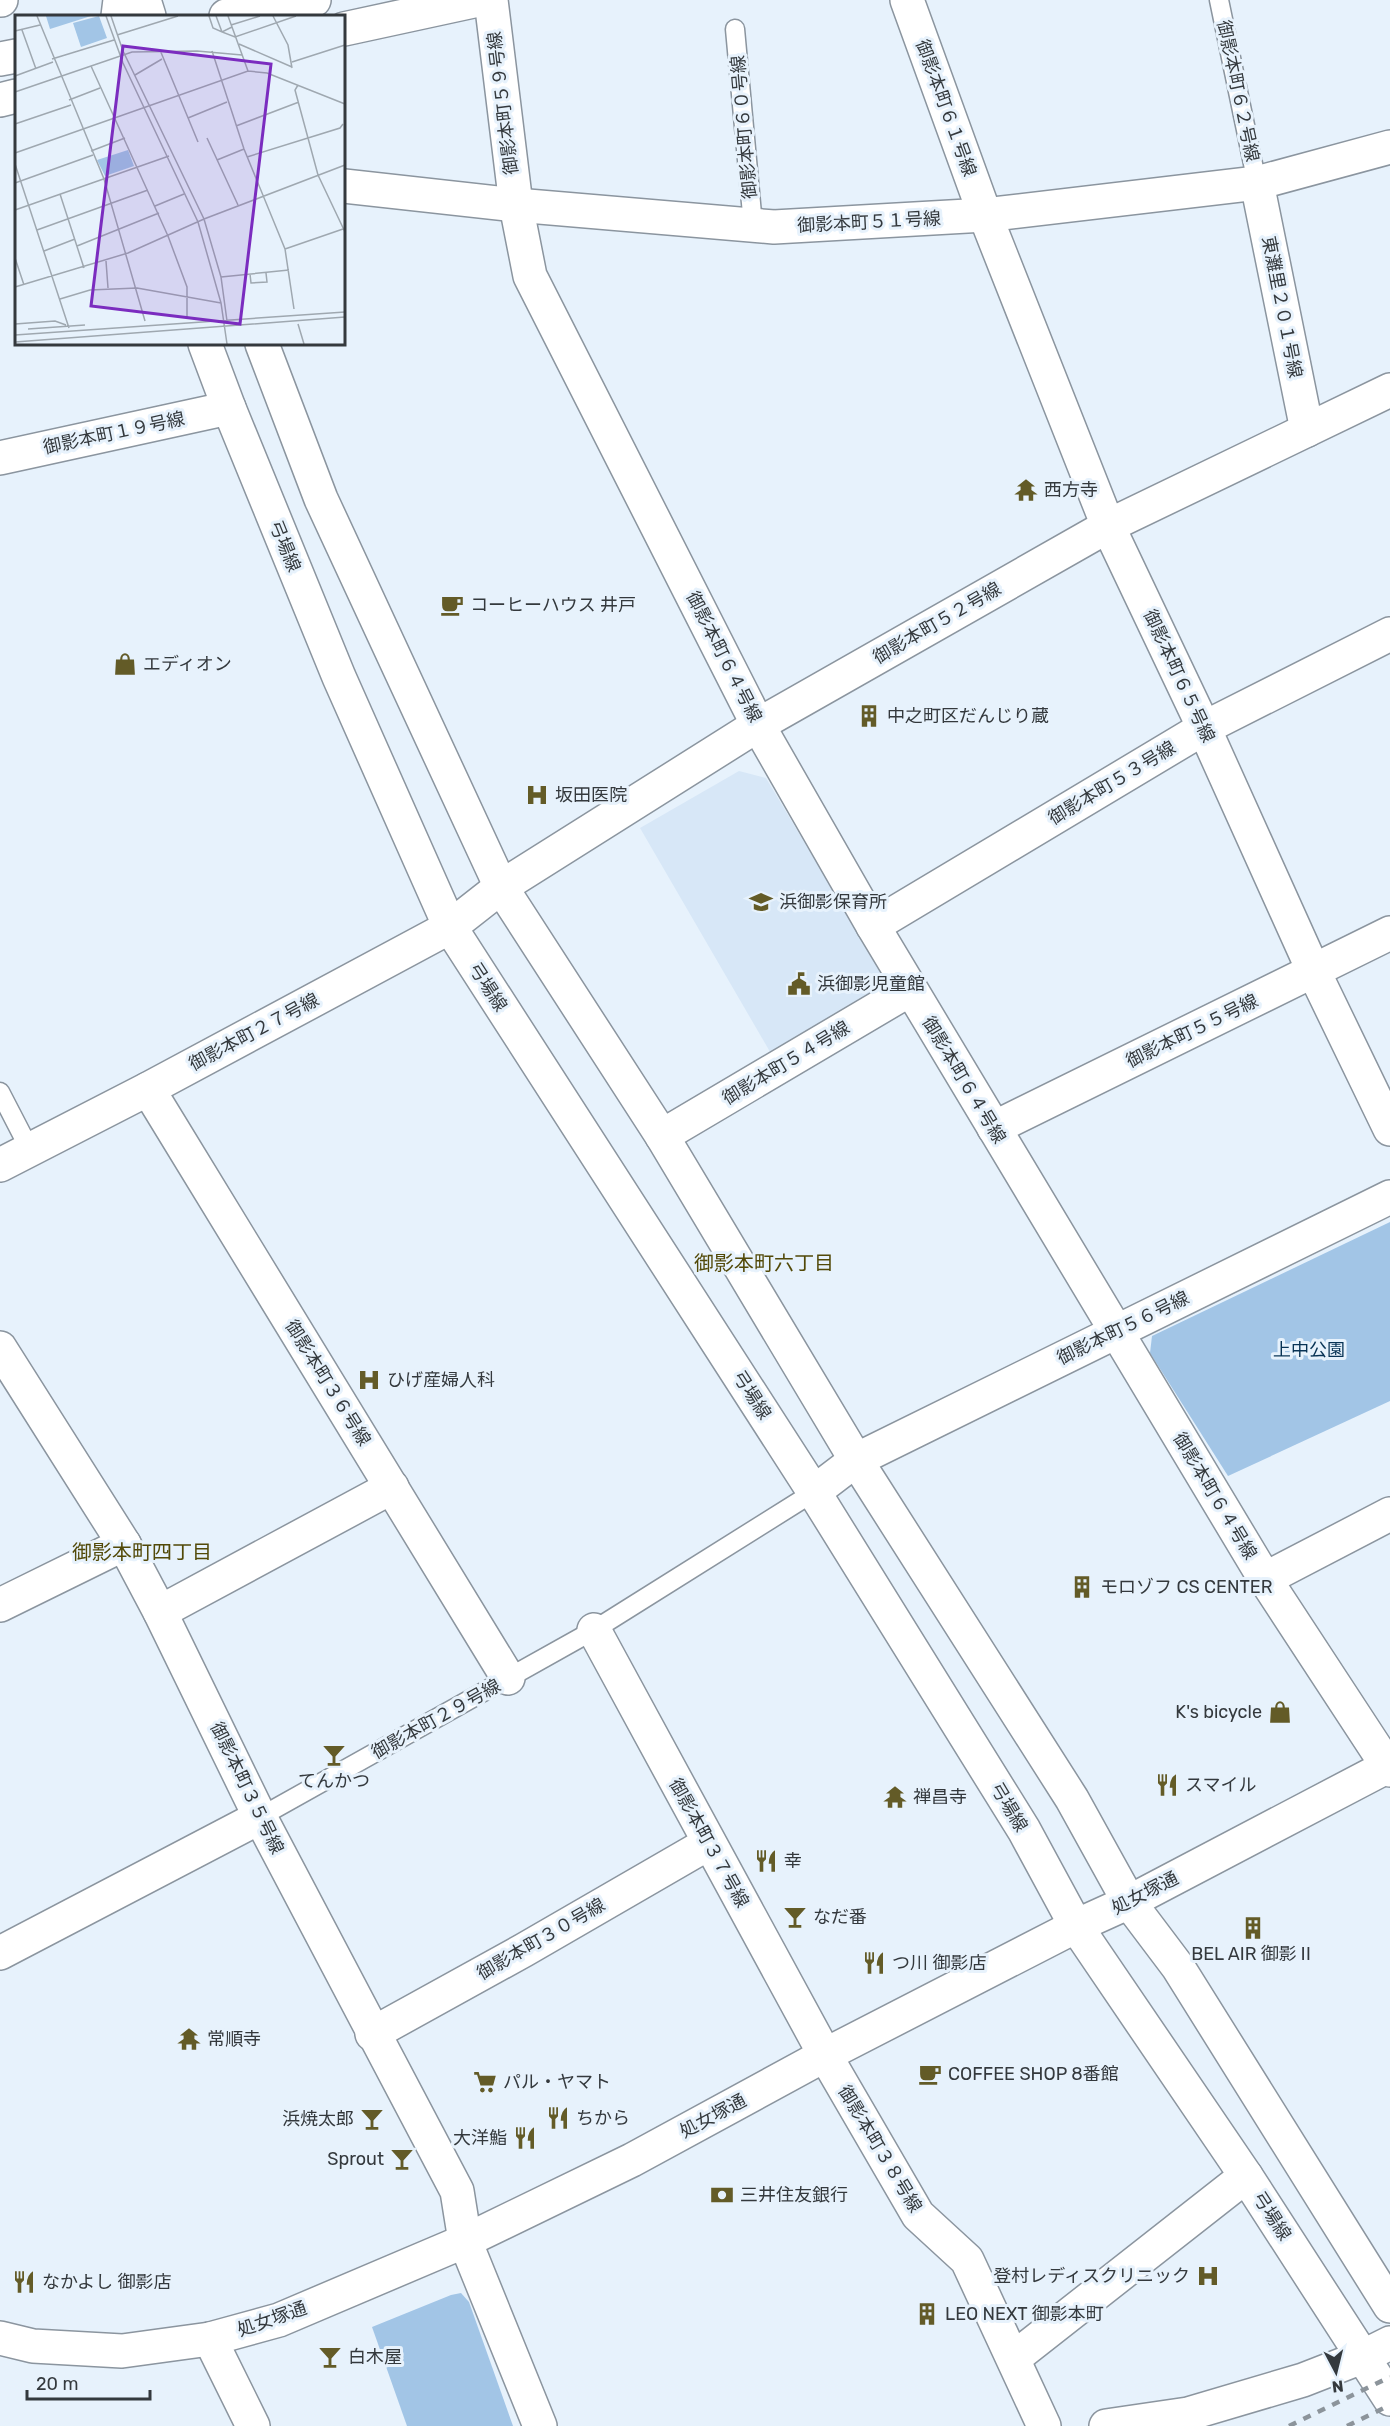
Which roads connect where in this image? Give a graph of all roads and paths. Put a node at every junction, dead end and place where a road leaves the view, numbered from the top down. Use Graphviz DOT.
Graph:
graph roads {
  1 [pos="120,0"];
  2 [pos="144,0"];
  3 [pos="314,0"];
  4 [pos="478,0"];
  5 [pos="491,0"];
  6 [pos="907,0"];
  7 [pos="1219,0"];
  8 [pos="118,15"];
  9 [pos="149,15"];
  10 [pos="232,15"];
  11 [pos="345,29"];
  12 [pos="735,29"];
  13 [pos="15,56"];
  14 [pos="0,59"];
  15 [pos="15,96"];
  16 [pos="0,100"];
  17 [pos="1390,147"];
  18 [pos="1257,183"];
  19 [pos="345,186"];
  20 [pos="516,205"];
  21 [pos="985,215"];
  22 [pos="753,225"];
  23 [pos="206,345"];
  24 [pos="262,345"];
  25 [pos="1390,390"];
  26 [pos="229,408"];
  27 [pos="1307,430"];
  28 [pos="0,458"];
  29 [pos="1108,526"];
  30 [pos="1390,634"];
  31 [pos="758,725"];
  32 [pos="1204,728"];
  33 [pos="501,887"];
  34 [pos="873,926"];
  35 [pos="450,927"];
  36 [pos="1390,933"];
  37 [pos="1314,972"];
  38 [pos="909,990"];
  39 [pos="148,1089"];
  40 [pos="0,1092"];
  41 [pos="994,1128"];
  42 [pos="1390,1129"];
  43 [pos="662,1136"];
  44 [pos="30,1150"];
  45 [pos="0,1165"];
  46 [pos="1390,1197"];
  47 [pos="1114,1331"];
  48 [pos="0,1348"];
  49 [pos="856,1460"];
  50 [pos="392,1487"];
  51 [pos="814,1492"];
  52 [pos="1390,1514"];
  53 [pos="124,1544"];
  54 [pos="1265,1580"];
  55 [pos="0,1605"];
  56 [pos="160,1612"];
  57 [pos="594,1630"];
  58 [pos="508,1678"];
  59 [pos="1389,1767"];
  60 [pos="260,1817"];
  61 [pos="709,1843"];
  62 [pos="1129,1902"];
  63 [pos="1076,1926"];
  64 [pos="0,1953"];
  65 [pos="372,2034"];
  66 [pos="825,2055"];
  67 [pos="1246,2176"];
  68 [pos="465,2241"];
  69 [pos="1390,2306"];
  70 [pos="0,2338"];
  71 [pos="210,2339"];
  72 [pos="1376,2350"];
  73 [pos="1014,2358"];
  74 [pos="1390,2398"];
  75 [pos="253,2426"];
  76 [pos="540,2426"];
  77 [pos="1044,2426"];
  78 [pos="1106,2426"];
  1 -- 8 [label="main road"];
  2 -- 9 [label="main road"];
  3 -- 10 [label="main road"];
  4 -- 11 [label="main road"];
  5 -- 20 [label="main road, 御影本町５９号線"];
  6 -- 21 [label="main road, 御影本町６１号線"];
  7 -- 18 [label="lane, 御影本町６２号線"];
  12 -- 22 [label="lane, 御影本町６０号線"];
  13 -- 14 [label="main road"];
  15 -- 16 [label="main road"];
  17 -- 18 [label="main road, 御影本町５１号線"];
  18 -- 21 [label="main road, 御影本町５１号線"];
  18 -- 27 [label="main road, 東灘里２０１号線"];
  19 -- 20 [label="main road, 御影本町５１号線"];
  20 -- 22 [label="main road, 御影本町５１号線"];
  20 -- 31 [label="main road, 御影本町６４号線"];
  21 -- 22 [label="main road, 御影本町５１号線"];
  21 -- 29 [label="main road, 御影本町６５号線"];
  23 -- 26 [label="main road, 弓場線"];
  24 -- 33 [label="main road"];
  25 -- 27 [label="main road, 御影本町５２号線"];
  26 -- 28 [label="main road, 御影本町１９号線"];
  26 -- 35 [label="main road, 弓場線"];
  27 -- 29 [label="main road, 御影本町５２号線"];
  29 -- 31 [label="main road, 御影本町５２号線"];
  29 -- 32 [label="main road, 御影本町６５号線"];
  30 -- 32 [label="main road, 御影本町５３号線"];
  31 -- 33 [label="main road, 御影本町５２号線"];
  31 -- 34 [label="main road, 御影本町６４号線"];
  32 -- 34 [label="main road, 御影本町５３号線"];
  32 -- 37 [label="main road, 御影本町６５号線"];
  33 -- 35 [label="main road, 御影本町２７号線"];
  33 -- 43 [label="main road"];
  34 -- 38 [label="main road, 御影本町６４号線"];
  35 -- 39 [label="main road, 御影本町２７号線"];
  35 -- 51 [label="main road, 弓場線"];
  36 -- 37 [label="main road, 御影本町５５号線"];
  37 -- 41 [label="main road, 御影本町５５号線"];
  37 -- 42 [label="main road, 御影本町６５号線"];
  38 -- 41 [label="main road, 御影本町６４号線"];
  38 -- 43 [label="main road, 御影本町５４号線"];
  39 -- 44 [label="main road, 御影本町２７号線"];
  39 -- 50 [label="main road, 御影本町３６号線"];
  40 -- 44 [label="lane"];
  41 -- 47 [label="main road, 御影本町６４号線"];
  43 -- 49 [label="main road"];
  44 -- 45 [label="main road, 御影本町２７号線"];
  46 -- 47 [label="main road, 御影本町５６号線"];
  47 -- 49 [label="main road, 御影本町５６号線"];
  47 -- 54 [label="main road, 御影本町６４号線"];
  48 -- 53 [label="main road, 御影本町３５号線"];
  49 -- 51 [label="main road, 御影本町２９号線"];
  49 -- 62 [label="main road"];
  50 -- 56 [label="main road"];
  50 -- 58 [label="main road, 御影本町３６号線"];
  51 -- 57 [label="lane, 御影本町２９号線"];
  51 -- 63 [label="main road, 弓場線"];
  52 -- 54 [label="main road"];
  53 -- 55 [label="main road"];
  53 -- 56 [label="main road, 御影本町３５号線"];
  54 -- 59 [label="main road, 御影本町６４号線"];
  56 -- 60 [label="main road, 御影本町３５号線"];
  57 -- 58 [label="lane, 御影本町２９号線"];
  57 -- 61 [label="main road, 御影本町３７号線"];
  58 -- 60 [label="lane, 御影本町２９号線"];
  59 -- 62 [label="main road, 処女塚通"];
  60 -- 64 [label="main road, 御影本町２９号線"];
  60 -- 65 [label="main road, 御影本町３５号線"];
  61 -- 65 [label="main road, 御影本町３０号線"];
  61 -- 66 [label="main road, 御影本町３７号線"];
  62 -- 63 [label="main road, 処女塚通"];
  62 -- 69 [label="main road"];
  63 -- 66 [label="main road, 処女塚通"];
  63 -- 67 [label="main road, 弓場線"];
  65 -- 68 [label="main road, 御影本町３５号線"];
  66 -- 68 [label="main road, 処女塚通"];
  66 -- 73 [label="main road, 御影本町３８号線"];
  67 -- 72 [label="main road, 弓場線"];
  67 -- 73 [label="main road"];
  68 -- 71 [label="main road, 処女塚通"];
  68 -- 76 [label="main road, 御影本町３５号線"];
  70 -- 71 [label="main road, 処女塚通"];
  71 -- 75 [label="main road"];
  72 -- 74 [label="main road, 弓場線"];
  72 -- 78 [label="main road"];
  73 -- 77 [label="main road, 御影本町３８号線"];
}
